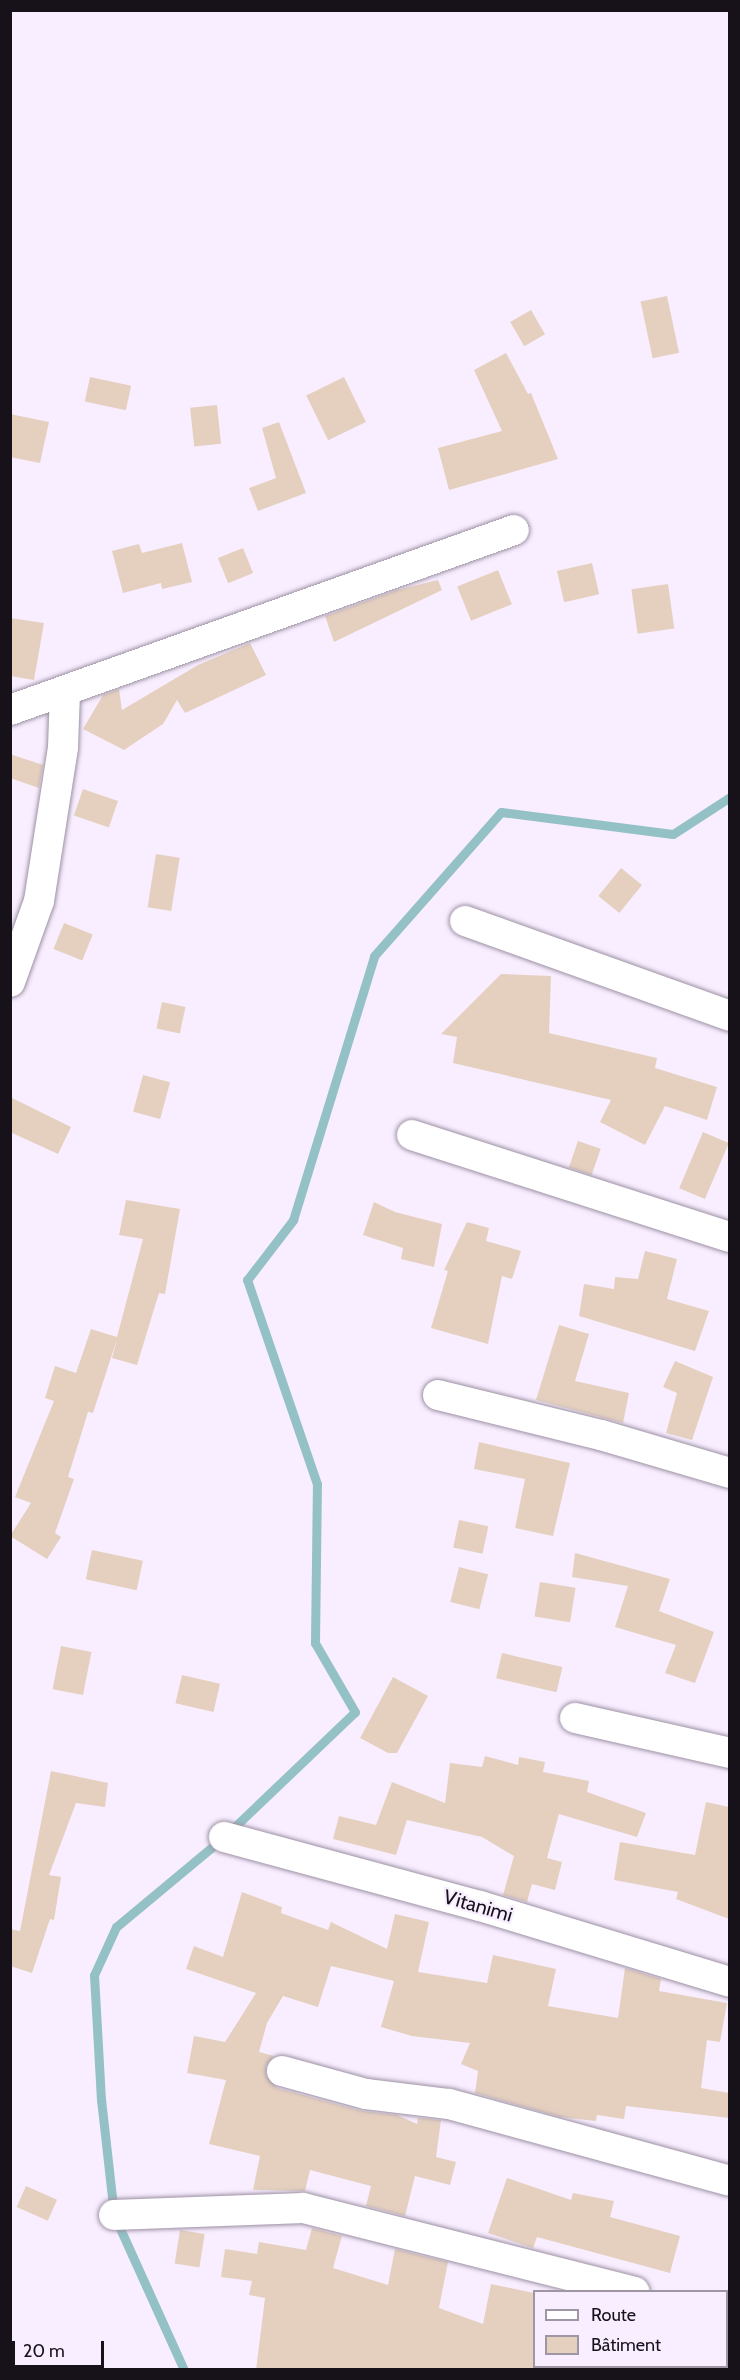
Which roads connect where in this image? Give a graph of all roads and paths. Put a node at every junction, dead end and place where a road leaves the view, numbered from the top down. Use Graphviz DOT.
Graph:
graph roads {
  1 [pos="514,530"];
  2 [pos="65,692"];
  3 [pos="10,710"];
  4 [pos="465,921"];
  5 [pos="10,982"];
  6 [pos="729,1016"];
  7 [pos="412,1135"];
  8 [pos="729,1237"];
  9 [pos="438,1395"];
  10 [pos="729,1473"];
  11 [pos="575,1718"];
  12 [pos="729,1753"];
  13 [pos="224,1837"];
  14 [pos="729,1982"];
  15 [pos="282,2071"];
  16 [pos="729,2181"];
  17 [pos="114,2215"];
  18 [pos="627,2290"];
  1 -- 2 [label="street"];
  2 -- 3 [label="street"];
  2 -- 5 [label="street"];
  4 -- 6 [label="street"];
  7 -- 8 [label="street"];
  9 -- 10 [label="street"];
  11 -- 12 [label="street"];
  13 -- 14 [label="street, Vitanimi"];
  15 -- 16 [label="street"];
  17 -- 18 [label="street"];
}
